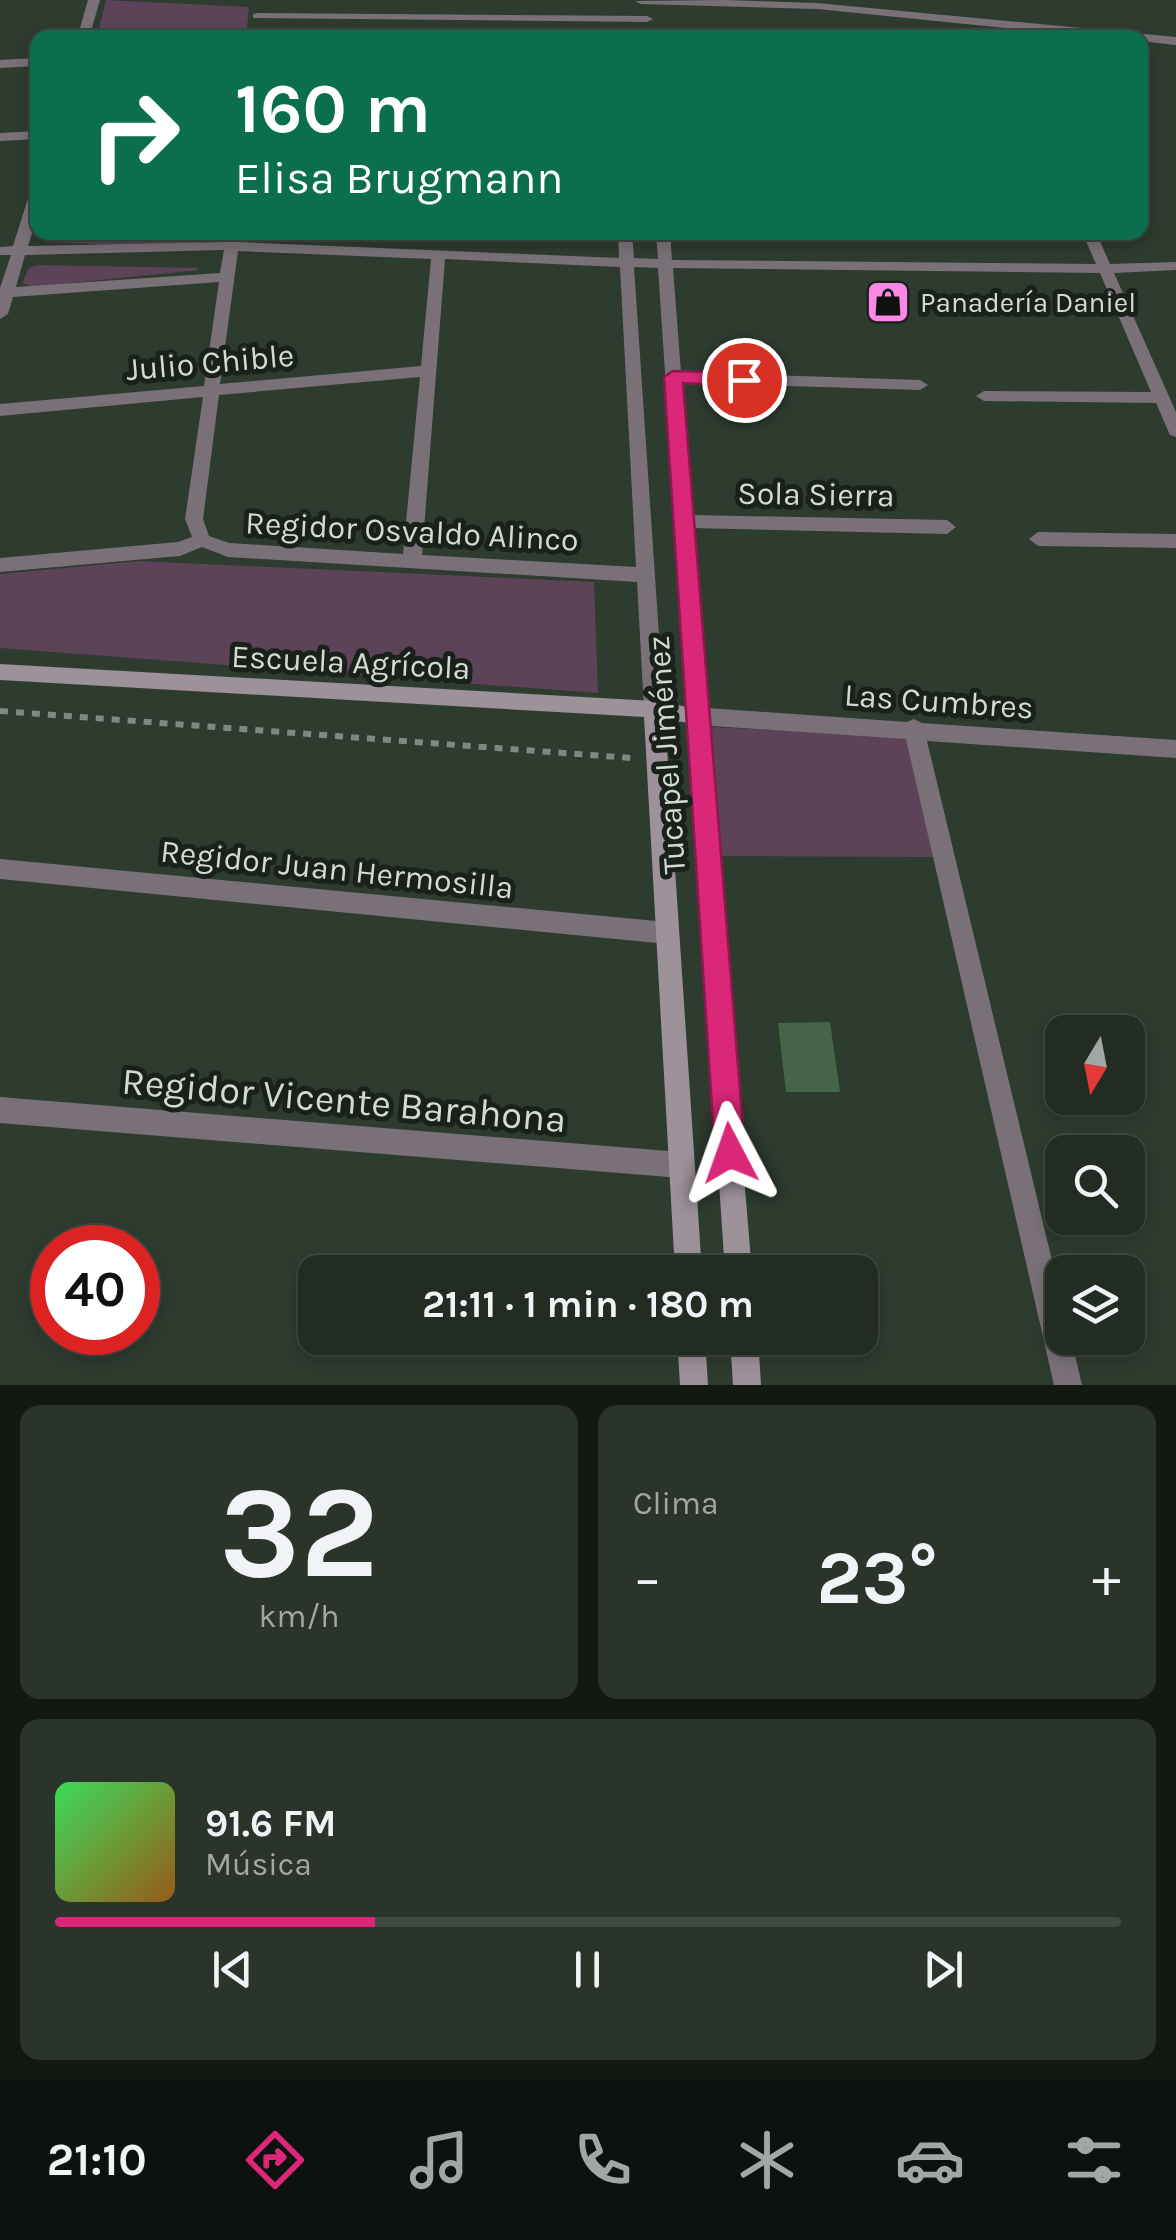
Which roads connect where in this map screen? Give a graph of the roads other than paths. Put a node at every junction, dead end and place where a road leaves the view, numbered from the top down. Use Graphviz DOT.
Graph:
graph roads {
  1 [pos="94,0"];
  2 [pos="640,1"];
  3 [pos="257,19"];
  4 [pos="647,19"];
  5 [pos="612,20"];
  6 [pos="1004,23"];
  7 [pos="85,30"];
  8 [pos="613,30"];
  9 [pos="648,30"];
  10 [pos="1006,30"];
  11 [pos="1064,30"];
  12 [pos="1148,40"];
  13 [pos="1175,43"];
  14 [pos="30,62"];
  15 [pos="0,64"];
  16 [pos="30,135"];
  17 [pos="0,137"];
  18 [pos="30,227"];
  19 [pos="213,240"];
  20 [pos="232,240"];
  21 [pos="243,240"];
  22 [pos="626,240"];
  23 [pos="663,240"];
  24 [pos="1092,240"];
  25 [pos="20,250"];
  26 [pos="0,251"];
  27 [pos="438,257"];
  28 [pos="627,262"];
  29 [pos="665,264"];
  30 [pos="1176,266"];
  31 [pos="1105,269"];
  32 [pos="227,277"];
  33 [pos="3,293"];
  34 [pos="0,314"];
  35 [pos="426,372"];
  36 [pos="673,377"];
  37 [pos="920,385"];
  38 [pos="212,394"];
  39 [pos="984,396"];
  40 [pos="1162,398"];
  41 [pos="0,410"];
  42 [pos="1176,431"];
  43 [pos="684,522"];
  44 [pos="947,527"];
  45 [pos="202,540"];
  46 [pos="1038,540"];
  47 [pos="1176,541"];
  48 [pos="412,560"];
  49 [pos="0,565"];
  50 [pos="646,575"];
  51 [pos="0,672"];
  52 [pos="654,709"];
  53 [pos="698,716"];
  54 [pos="914,728"];
  55 [pos="1176,748"];
  56 [pos="0,869"];
  57 [pos="667,933"];
  58 [pos="0,1110"];
  59 [pos="681,1164"];
  60 [pos="687,1255"];
  61 [pos="738,1255"];
  62 [pos="692,1355"];
  63 [pos="745,1355"];
  64 [pos="694,1385"];
  65 [pos="747,1385"];
  66 [pos="1068,1385"];
  1 -- 7 [label="street"];
  2 -- 4 [label="street"];
  2 -- 5 [label="street"];
  2 -- 6 [label="street"];
  3 -- 5 [label="street"];
  4 -- 5 [label="street"];
  4 -- 9 [label="street"];
  5 -- 8 [label="street"];
  6 -- 10 [label="street"];
  6 -- 11 [label="street"];
  12 -- 13 [label="street"];
  14 -- 15 [label="street"];
  16 -- 17 [label="street"];
  18 -- 25 [label="street"];
  19 -- 25 [label="street"];
  20 -- 32 [label="street"];
  21 -- 27 [label="street"];
  22 -- 28 [label="street, Tucapel Jiménez"];
  23 -- 29 [label="street, Tucapel Jiménez"];
  24 -- 31 [label="street"];
  25 -- 26 [label="street"];
  25 -- 33 [label="street"];
  27 -- 28 [label="street"];
  27 -- 35 [label="street"];
  28 -- 29 [label="street"];
  28 -- 50 [label="street, Tucapel Jiménez"];
  29 -- 31 [label="street"];
  29 -- 36 [label="street, Tucapel Jiménez"];
  30 -- 31 [label="street"];
  31 -- 40 [label="street"];
  32 -- 33 [label="street"];
  32 -- 38 [label="street"];
  33 -- 34 [label="street"];
  35 -- 38 [label="street, Julio Chible"];
  35 -- 48 [label="street"];
  36 -- 37 [label="street"];
  36 -- 43 [label="street, Tucapel Jiménez"];
  38 -- 41 [label="street, Julio Chible"];
  38 -- 45 [label="street"];
  39 -- 40 [label="street"];
  40 -- 42 [label="street"];
  43 -- 44 [label="street, Sola Sierra"];
  43 -- 53 [label="street, Tucapel Jiménez"];
  45 -- 48 [label="street, Regidor Osvaldo Alinco"];
  45 -- 49 [label="street, Regidor Osvaldo Alinco"];
  46 -- 47 [label="street"];
  48 -- 50 [label="street, Regidor Osvaldo Alinco"];
  50 -- 52 [label="street, Tucapel Jiménez"];
  51 -- 52 [label="street, Escuela Agrícola"];
  52 -- 53 [label="street, Escuela Agrícola"];
  52 -- 57 [label="street, Tucapel Jiménez"];
  53 -- 54 [label="street, Las Cumbres"];
  53 -- 61 [label="street, Tucapel Jiménez"];
  54 -- 55 [label="street, Las Cumbres"];
  54 -- 66 [label="street"];
  56 -- 57 [label="street, Regidor Juan Hermosilla"];
  57 -- 59 [label="street, Tucapel Jiménez"];
  58 -- 59 [label="street, Regidor Vicente Barahona"];
  59 -- 60 [label="street, Tucapel Jiménez"];
  62 -- 64 [label="street"];
  63 -- 65 [label="street"];
}
